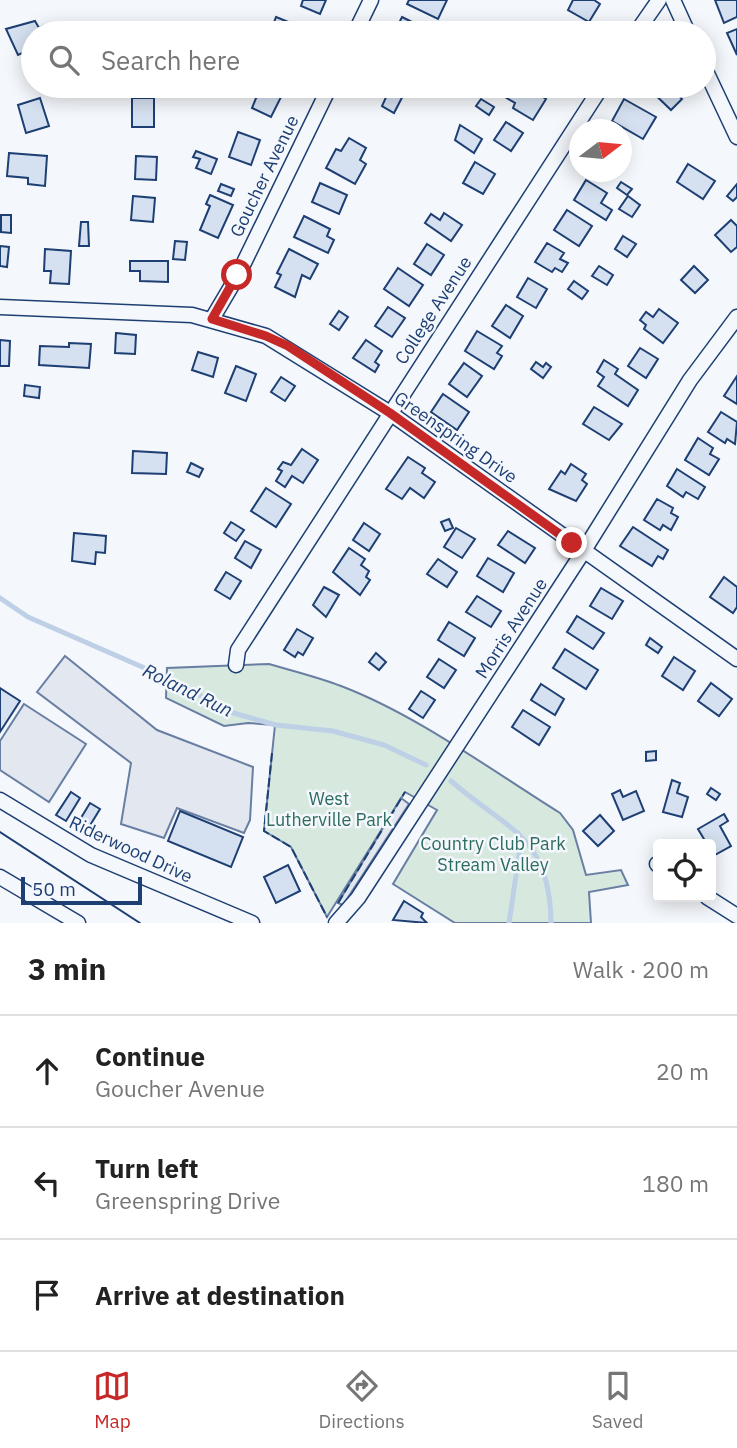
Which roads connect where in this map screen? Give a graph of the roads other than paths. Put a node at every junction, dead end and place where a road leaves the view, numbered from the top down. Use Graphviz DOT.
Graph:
graph roads {
  1 [pos="371,0"];
  2 [pos="659,0"];
  3 [pos="673,0"];
  4 [pos="361,21"];
  5 [pos="644,21"];
  6 [pos="683,21"];
  7 [pos="716,92"];
  8 [pos="324,98"];
  9 [pos="594,98"];
  10 [pos="737,137"];
  11 [pos="0,307"];
  12 [pos="737,317"];
  13 [pos="212,319"];
  14 [pos="390,413"];
  15 [pos="583,552"];
  16 [pos="737,659"];
  17 [pos="236,664"];
  18 [pos="0,800"];
  19 [pos="0,877"];
  20 [pos="715,902"];
  21 [pos="737,916"];
  22 [pos="78,923"];
  23 [pos="252,923"];
  24 [pos="336,923"];
  1 -- 4 [label="street"];
  2 -- 5 [label="street"];
  3 -- 6 [label="street"];
  7 -- 10 [label="street"];
  8 -- 13 [label="street, Goucher Avenue"];
  9 -- 14 [label="street, College Avenue"];
  11 -- 13 [label="street, Greenspring Drive"];
  12 -- 15 [label="street, Morris Avenue"];
  13 -- 14 [label="street, Greenspring Drive"];
  14 -- 15 [label="street, Greenspring Drive"];
  14 -- 17 [label="street, College Avenue"];
  15 -- 16 [label="street, Greenspring Drive"];
  15 -- 24 [label="street, Morris Avenue"];
  18 -- 23 [label="street, Riderwood Drive"];
  19 -- 22 [label="street"];
  20 -- 21 [label="street"];
}
